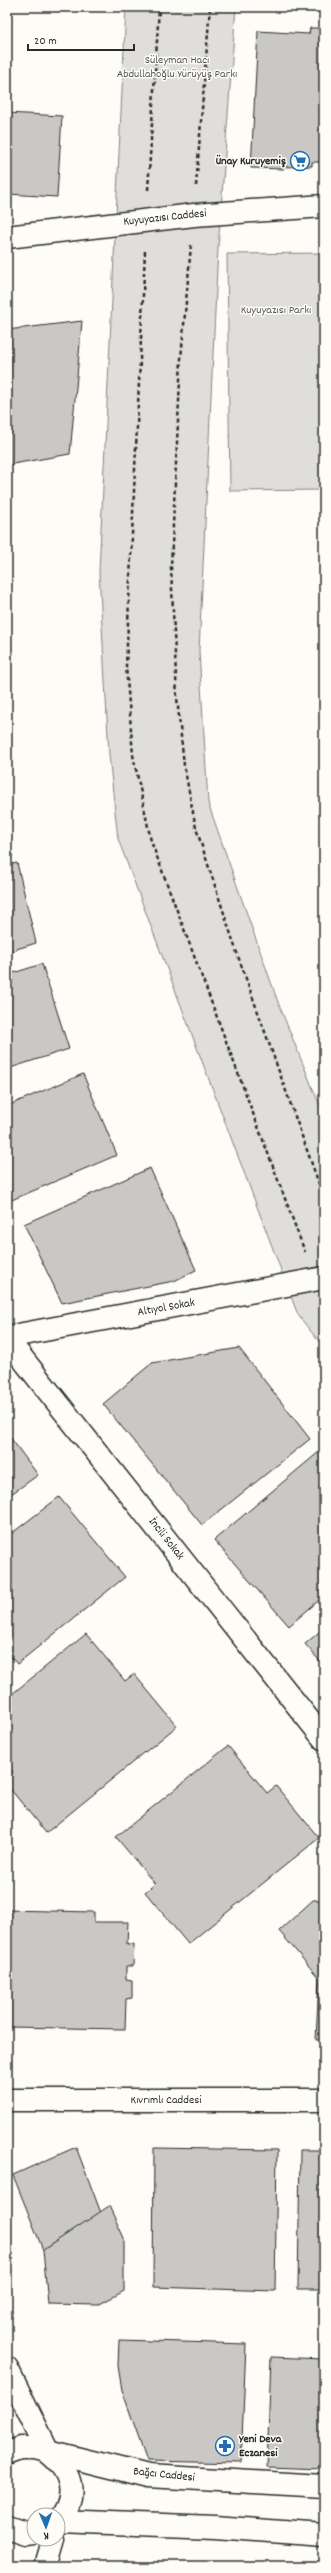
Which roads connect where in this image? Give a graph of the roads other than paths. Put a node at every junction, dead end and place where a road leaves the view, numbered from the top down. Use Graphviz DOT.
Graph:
graph roads {
  1 [pos="324,206"];
  2 [pos="7,237"];
  3 [pos="320,1279"];
  4 [pos="7,1338"];
  5 [pos="324,1739"];
  6 [pos="7,2100"];
  7 [pos="324,2100"];
  8 [pos="7,2368"];
  9 [pos="7,2453"];
  10 [pos="49,2453"];
  11 [pos="324,2486"];
  12 [pos="66,2509"];
  13 [pos="66,2526"];
  14 [pos="7,2528"];
  15 [pos="26,2534"];
  16 [pos="324,2535"];
  17 [pos="51,2547"];
  18 [pos="45,2566"];
  1 -- 2 [label="street, Kuyuyazısı Caddesi"];
  3 -- 4 [label="street, Altıyol Sokak"];
  4 -- 5 [label="street, İncili Sokak"];
  6 -- 7 [label="street, Kıvrımlı Caddesi"];
  8 -- 10 [label="street"];
  9 -- 10 [label="street, Bağcı Caddesi"];
  10 -- 11 [label="street, Bağcı Caddesi"];
  10 -- 12 [label="street"];
  13 -- 16 [label="street"];
  14 -- 15 [label="street"];
  17 -- 18 [label="street"];
}
